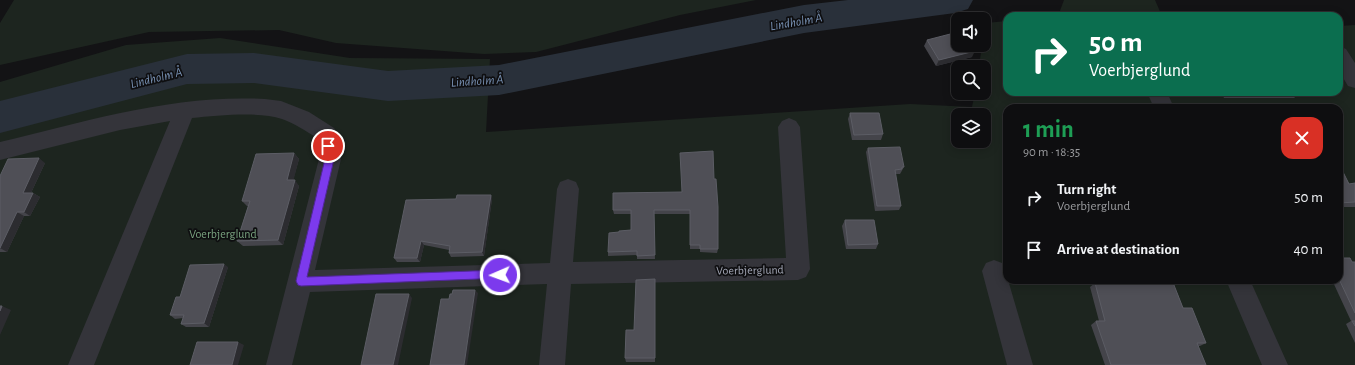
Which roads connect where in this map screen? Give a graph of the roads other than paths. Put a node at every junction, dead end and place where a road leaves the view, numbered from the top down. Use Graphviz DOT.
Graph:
graph roads {
  1 [pos="1343,60"];
  2 [pos="1355,80"];
  3 [pos="185,110"];
  4 [pos="789,127"];
  5 [pos="0,151"];
  6 [pos="568,189"];
  7 [pos="994,271"];
  8 [pos="561,273"];
  9 [pos="301,281"];
  10 [pos="1240,284"];
  11 [pos="81,365"];
  12 [pos="279,365"];
  13 [pos="552,365"];
  14 [pos="1020,365"];
  15 [pos="1275,365"];
  1 -- 2 [label="street"];
  3 -- 5 [label="street"];
  3 -- 9 [label="street"];
  3 -- 11 [label="street"];
  4 -- 8 [label="street, Voerbjerglund"];
  6 -- 8 [label="street"];
  7 -- 14 [label="street"];
  8 -- 9 [label="street, Voerbjerglund"];
  8 -- 13 [label="street"];
  9 -- 12 [label="street"];
  10 -- 15 [label="street"];
}
